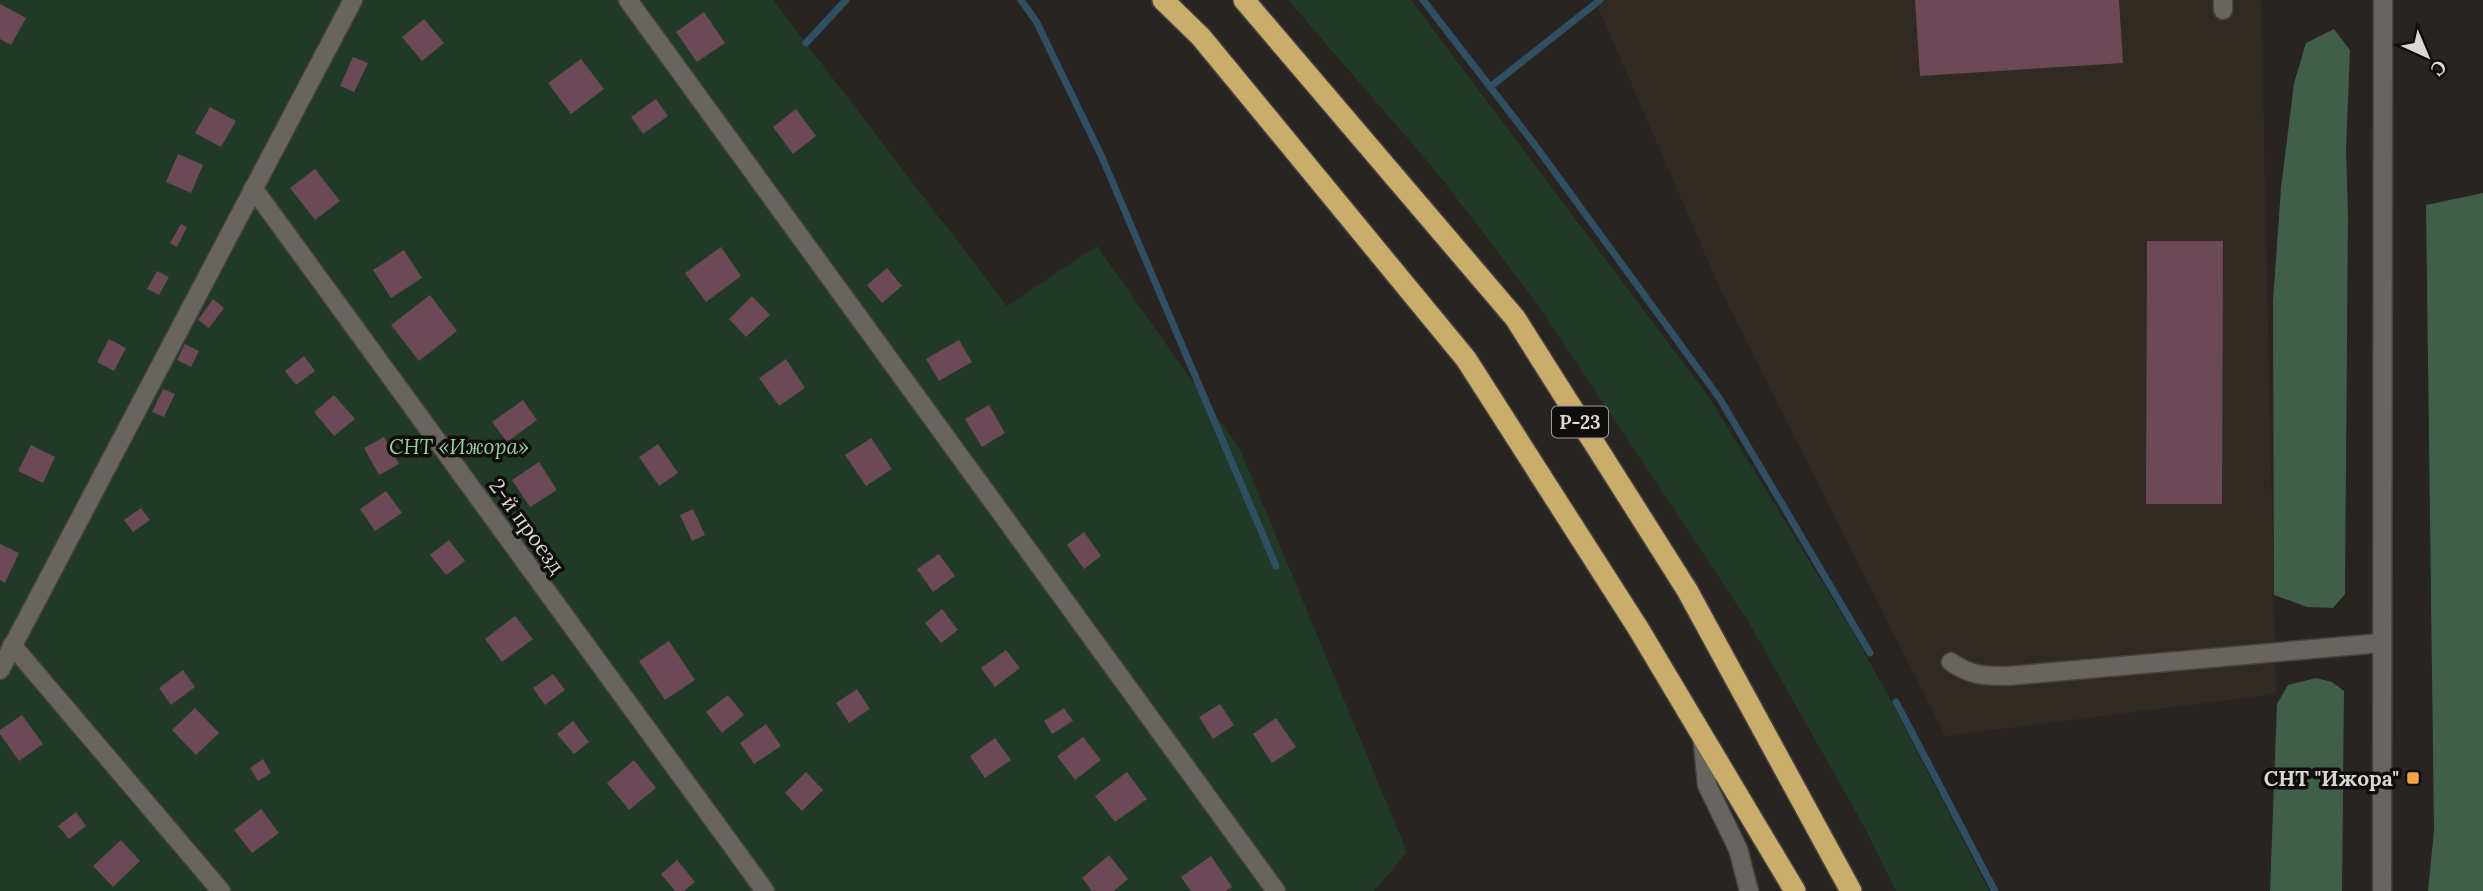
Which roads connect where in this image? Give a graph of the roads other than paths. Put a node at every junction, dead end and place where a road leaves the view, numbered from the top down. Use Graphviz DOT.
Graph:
graph roads {
  1 [pos="353,0"];
  2 [pos="628,0"];
  3 [pos="1163,0"];
  4 [pos="1244,0"];
  5 [pos="2383,0"];
  6 [pos="253,188"];
  7 [pos="2381,643"];
  8 [pos="12,645"];
  9 [pos="1951,662"];
  10 [pos="0,670"];
  11 [pos="1701,731"];
  12 [pos="221,891"];
  13 [pos="765,891"];
  14 [pos="1276,891"];
  15 [pos="1749,891"];
  16 [pos="1795,891"];
  17 [pos="1851,891"];
  18 [pos="2382,891"];
  1 -- 6 [label="street"];
  2 -- 14 [label="street"];
  3 -- 11 [label="highway, Р-23"];
  4 -- 17 [label="highway, Р-23"];
  5 -- 7 [label="street"];
  6 -- 8 [label="street"];
  6 -- 13 [label="street, 2-й проезд"];
  7 -- 9 [label="street"];
  7 -- 18 [label="street"];
  8 -- 10 [label="street"];
  8 -- 12 [label="street"];
  11 -- 15 [label="street"];
  11 -- 16 [label="highway, Р-23"];
}
